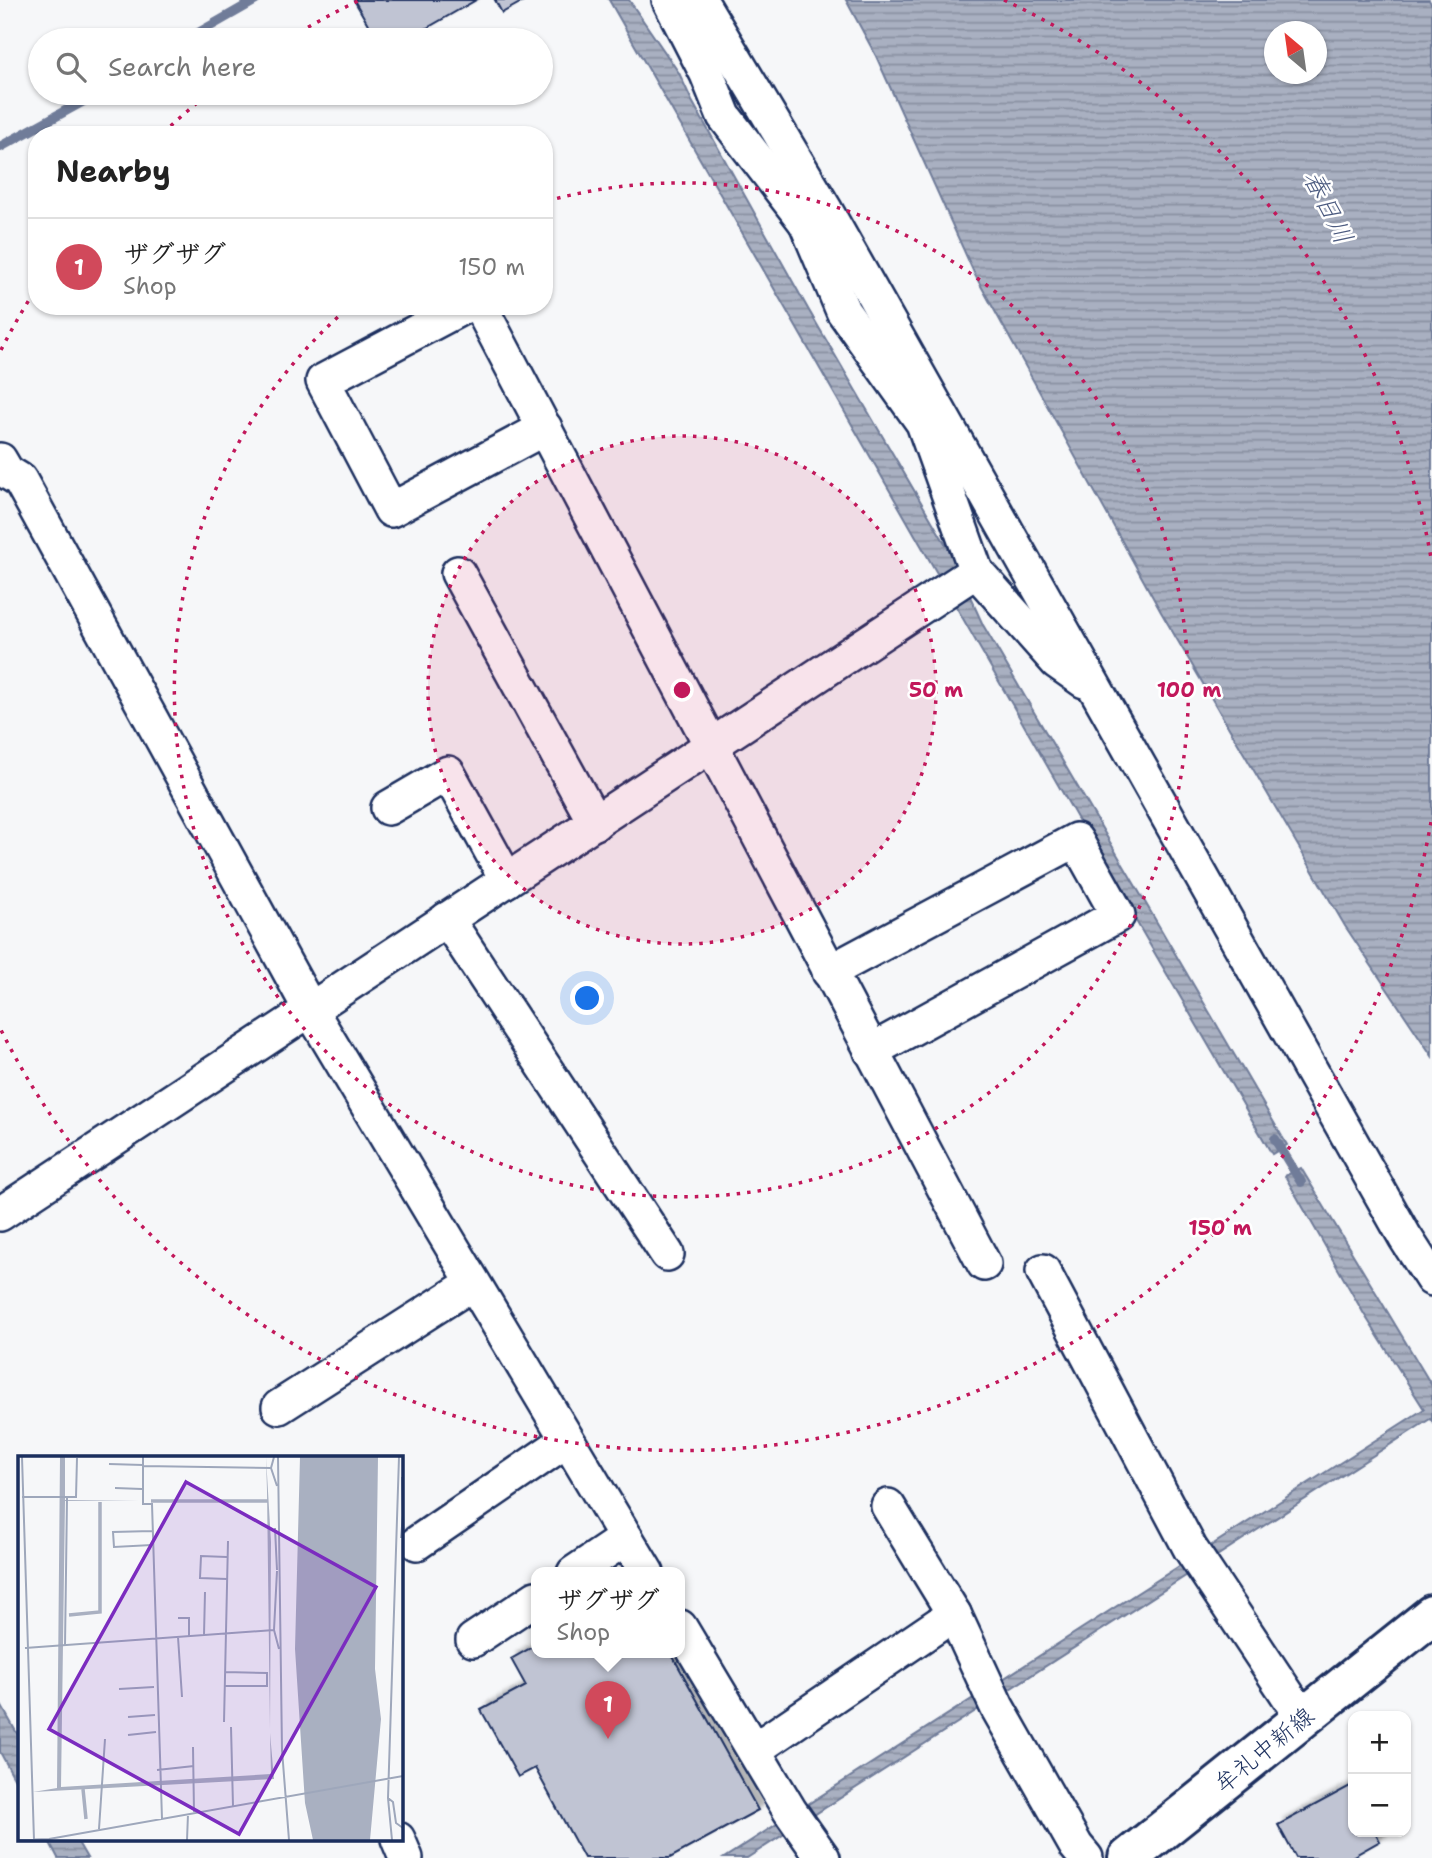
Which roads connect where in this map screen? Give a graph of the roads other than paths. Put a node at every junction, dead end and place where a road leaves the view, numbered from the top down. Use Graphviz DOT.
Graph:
graph roads {
  1 [pos="669,0"];
  2 [pos="700,0"];
  3 [pos="816,217"];
  4 [pos="448,315"];
  5 [pos="485,315"];
  6 [pos="932,419"];
  7 [pos="545,428"];
  8 [pos="2,470"];
  9 [pos="976,570"];
  10 [pos="458,573"];
  11 [pos="1097,690"];
  12 [pos="711,746"];
  13 [pos="388,808"];
  14 [pos="595,822"];
  15 [pos="507,880"];
  16 [pos="447,919"];
  17 [pos="829,972"];
  18 [pos="310,1009"];
  19 [pos="871,1052"];
  20 [pos="0,1214"];
  21 [pos="667,1254"];
  22 [pos="984,1264"];
  23 [pos="1043,1271"];
  24 [pos="1432,1279"];
  25 [pos="473,1283"];
  26 [pos="279,1407"];
  27 [pos="567,1440"];
  28 [pos="888,1506"];
  29 [pos="626,1538"];
  30 [pos="416,1543"];
  31 [pos="584,1567"];
  32 [pos="643,1567"];
  33 [pos="531,1601"];
  34 [pos="954,1614"];
  35 [pos="1432,1615"];
  36 [pos="685,1635"];
  37 [pos="473,1640"];
  38 [pos="1303,1718"];
  39 [pos="754,1750"];
  40 [pos="398,1840"];
  41 [pos="406,1858"];
  42 [pos="823,1858"];
  43 [pos="1086,1858"];
  44 [pos="1128,1858"];
  1 -- 3 [label="street"];
  2 -- 3 [label="street"];
  3 -- 6 [label="street"];
  4 -- 7 [label="street"];
  5 -- 7 [label="street"];
  6 -- 9 [label="street"];
  6 -- 11 [label="street"];
  7 -- 12 [label="street"];
  8 -- 18 [label="street"];
  9 -- 11 [label="street"];
  9 -- 12 [label="street"];
  10 -- 14 [label="street"];
  11 -- 24 [label="street"];
  12 -- 14 [label="street"];
  12 -- 17 [label="street"];
  13 -- 15 [label="street"];
  14 -- 15 [label="street"];
  15 -- 16 [label="street"];
  16 -- 18 [label="street"];
  16 -- 21 [label="street"];
  17 -- 19 [label="street"];
  17 -- 19 [label="street"];
  18 -- 20 [label="street"];
  18 -- 25 [label="street"];
  19 -- 22 [label="street"];
  23 -- 38 [label="street"];
  25 -- 26 [label="street"];
  25 -- 27 [label="street"];
  27 -- 29 [label="street"];
  27 -- 30 [label="street"];
  28 -- 34 [label="street"];
  29 -- 31 [label="street"];
  29 -- 32 [label="street"];
  33 -- 37 [label="street"];
  34 -- 39 [label="street"];
  34 -- 43 [label="street"];
  35 -- 38 [label="main road, 牟礼中新線"];
  36 -- 39 [label="street"];
  38 -- 44 [label="main road, 牟礼中新線"];
  39 -- 42 [label="street"];
  40 -- 41 [label="street"];
}
